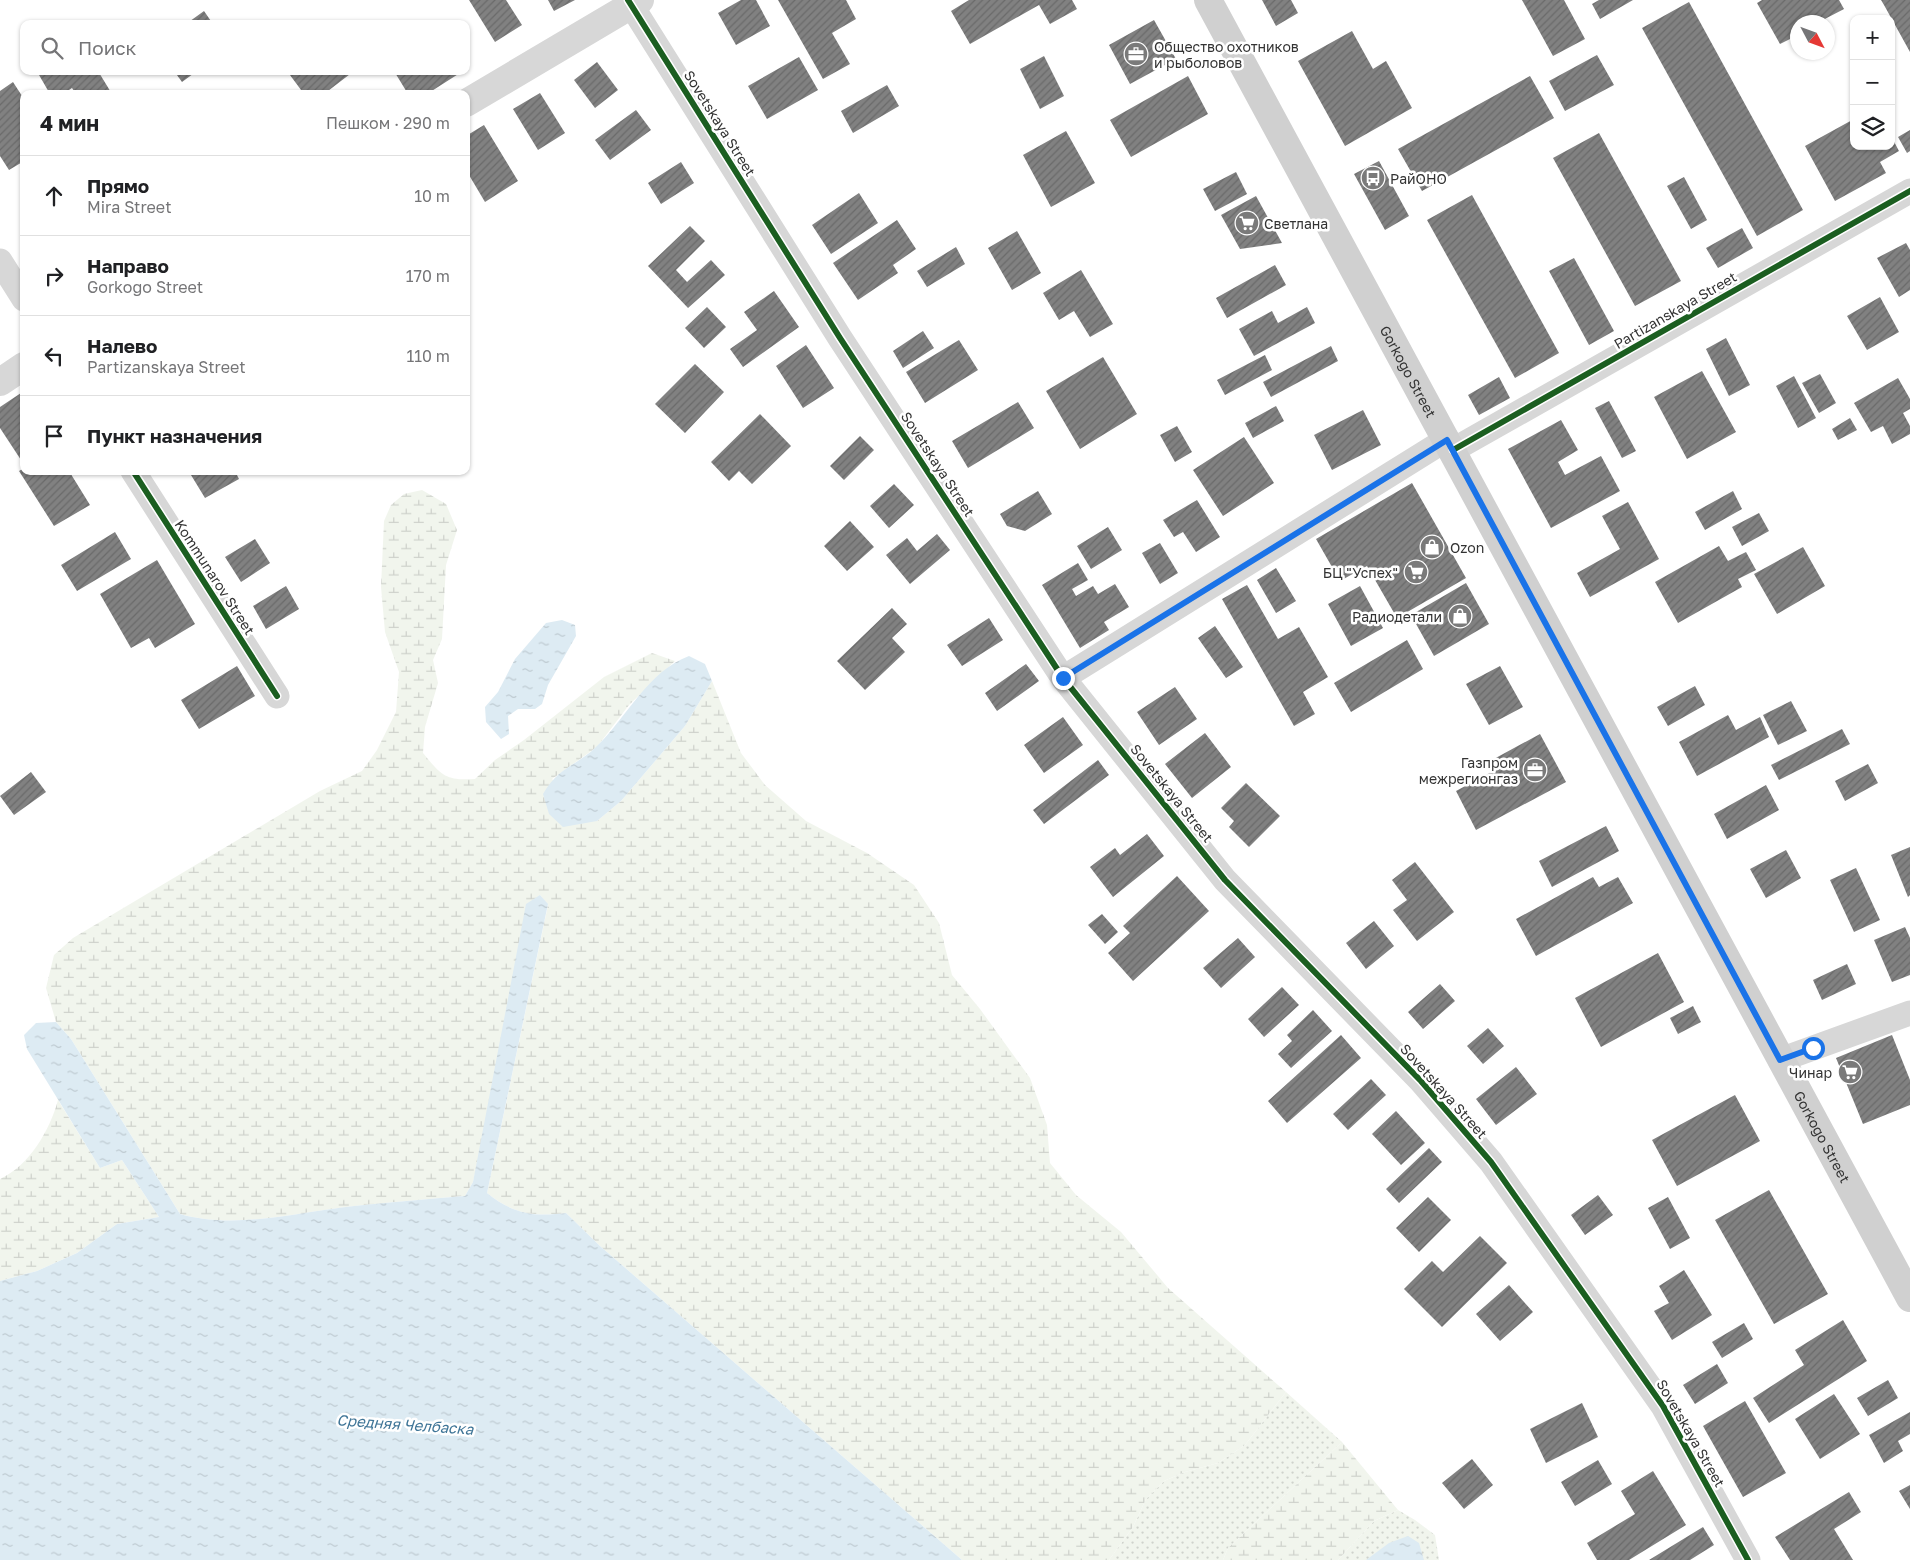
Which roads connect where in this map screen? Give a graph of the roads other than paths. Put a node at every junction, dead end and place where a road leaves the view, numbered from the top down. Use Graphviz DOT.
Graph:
graph roads {
  1 [pos="1208,0"];
  2 [pos="633,2"];
  3 [pos="470,100"];
  4 [pos="1910,191"];
  5 [pos="0,261"];
  6 [pos="20,293"];
  7 [pos="20,369"];
  8 [pos="0,382"];
  9 [pos="1450,445"];
  10 [pos="136,475"];
  11 [pos="1063,678"];
  12 [pos="277,696"];
  13 [pos="1910,1013"];
  14 [pos="1780,1060"];
  15 [pos="1910,1298"];
  16 [pos="1748,1560"];
  1 -- 9 [label="main road, Gorkogo Street"];
  2 -- 3 [label="street"];
  2 -- 11 [label="street, Sovetskaya Street"];
  4 -- 9 [label="street, Partizanskaya Street"];
  5 -- 6 [label="street"];
  7 -- 8 [label="street"];
  9 -- 11 [label="street, Partizanskaya Street"];
  9 -- 14 [label="main road, Gorkogo Street"];
  10 -- 12 [label="street, Kommunarov Street"];
  11 -- 16 [label="street, Sovetskaya Street"];
  13 -- 14 [label="street"];
  14 -- 15 [label="main road, Gorkogo Street"];
}
